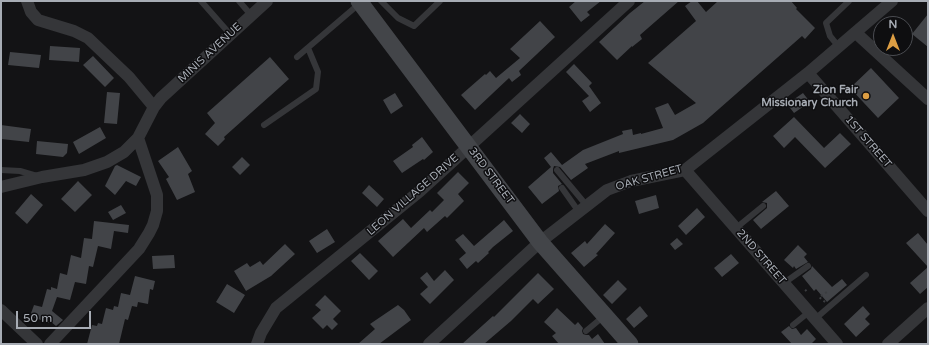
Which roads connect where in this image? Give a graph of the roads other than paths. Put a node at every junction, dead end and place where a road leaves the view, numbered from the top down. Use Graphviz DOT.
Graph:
graph roads {
  1 [pos="27,1"];
  2 [pos="201,1"];
  3 [pos="239,1"];
  4 [pos="267,1"];
  5 [pos="382,1"];
  6 [pos="440,1"];
  7 [pos="629,1"];
  8 [pos="848,1"];
  9 [pos="892,1"];
  10 [pos="360,2"];
  11 [pos="251,15"];
  12 [pos="856,33"];
  13 [pos="230,34"];
  14 [pos="839,47"];
  15 [pos="308,48"];
  16 [pos="297,57"];
  17 [pos="808,73"];
  18 [pos="928,99"];
  19 [pos="154,107"];
  20 [pos="264,124"];
  21 [pos="138,138"];
  22 [pos="468,146"];
  23 [pos="1,170"];
  24 [pos="557,170"];
  25 [pos="685,170"];
  26 [pos="42,177"];
  27 [pos="1,187"];
  28 [pos="562,188"];
  29 [pos="763,206"];
  30 [pos="583,209"];
  31 [pos="928,211"];
  32 [pos="736,228"];
  33 [pos="540,242"];
  34 [pos="808,266"];
  35 [pos="866,275"];
  36 [pos="784,283"];
  37 [pos="928,308"];
  38 [pos="1,310"];
  39 [pos="812,315"];
  40 [pos="604,316"];
  41 [pos="793,325"];
  42 [pos="586,331"];
  43 [pos="37,344"];
  44 [pos="50,344"];
  45 [pos="257,344"];
  46 [pos="429,344"];
  47 [pos="630,344"];
  48 [pos="837,344"];
  49 [pos="888,344"];
  1 -- 19 [label="street"];
  2 -- 13 [label="lane"];
  3 -- 11 [label="lane"];
  4 -- 11 [label="street, MINIS AVENUE"];
  5 -- 6 [label="lane"];
  7 -- 22 [label="street, LEON VILLAGE DRIVE"];
  8 -- 14 [label="lane"];
  9 -- 12 [label="street, OAK STREET"];
  10 -- 15 [label="lane"];
  10 -- 22 [label="street, 3RD STREET"];
  11 -- 13 [label="street, MINIS AVENUE"];
  12 -- 14 [label="street, OAK STREET"];
  12 -- 18 [label="street"];
  13 -- 19 [label="street, MINIS AVENUE"];
  14 -- 17 [label="street, OAK STREET"];
  15 -- 16 [label="lane"];
  15 -- 20 [label="lane"];
  17 -- 25 [label="street, OAK STREET"];
  17 -- 31 [label="street, 1ST STREET"];
  19 -- 21 [label="street, MINIS AVENUE"];
  21 -- 26 [label="street, MINIS AVENUE"];
  21 -- 44 [label="street"];
  22 -- 33 [label="street, 3RD STREET"];
  22 -- 45 [label="street, LEON VILLAGE DRIVE"];
  23 -- 26 [label="lane"];
  24 -- 30 [label="lane"];
  25 -- 30 [label="street, OAK STREET"];
  25 -- 32 [label="street, 2ND STREET"];
  26 -- 27 [label="street, MINIS AVENUE"];
  28 -- 30 [label="lane"];
  29 -- 32 [label="lane"];
  30 -- 33 [label="street, OAK STREET"];
  32 -- 36 [label="street, 2ND STREET"];
  33 -- 40 [label="street, 3RD STREET"];
  33 -- 46 [label="street, OAK STREET"];
  34 -- 36 [label="lane"];
  35 -- 39 [label="lane"];
  36 -- 39 [label="street, 2ND STREET"];
  37 -- 49 [label="street"];
  38 -- 43 [label="street"];
  39 -- 41 [label="lane"];
  39 -- 48 [label="street, 2ND STREET"];
  40 -- 42 [label="lane"];
  40 -- 47 [label="street, 3RD STREET"];
}
